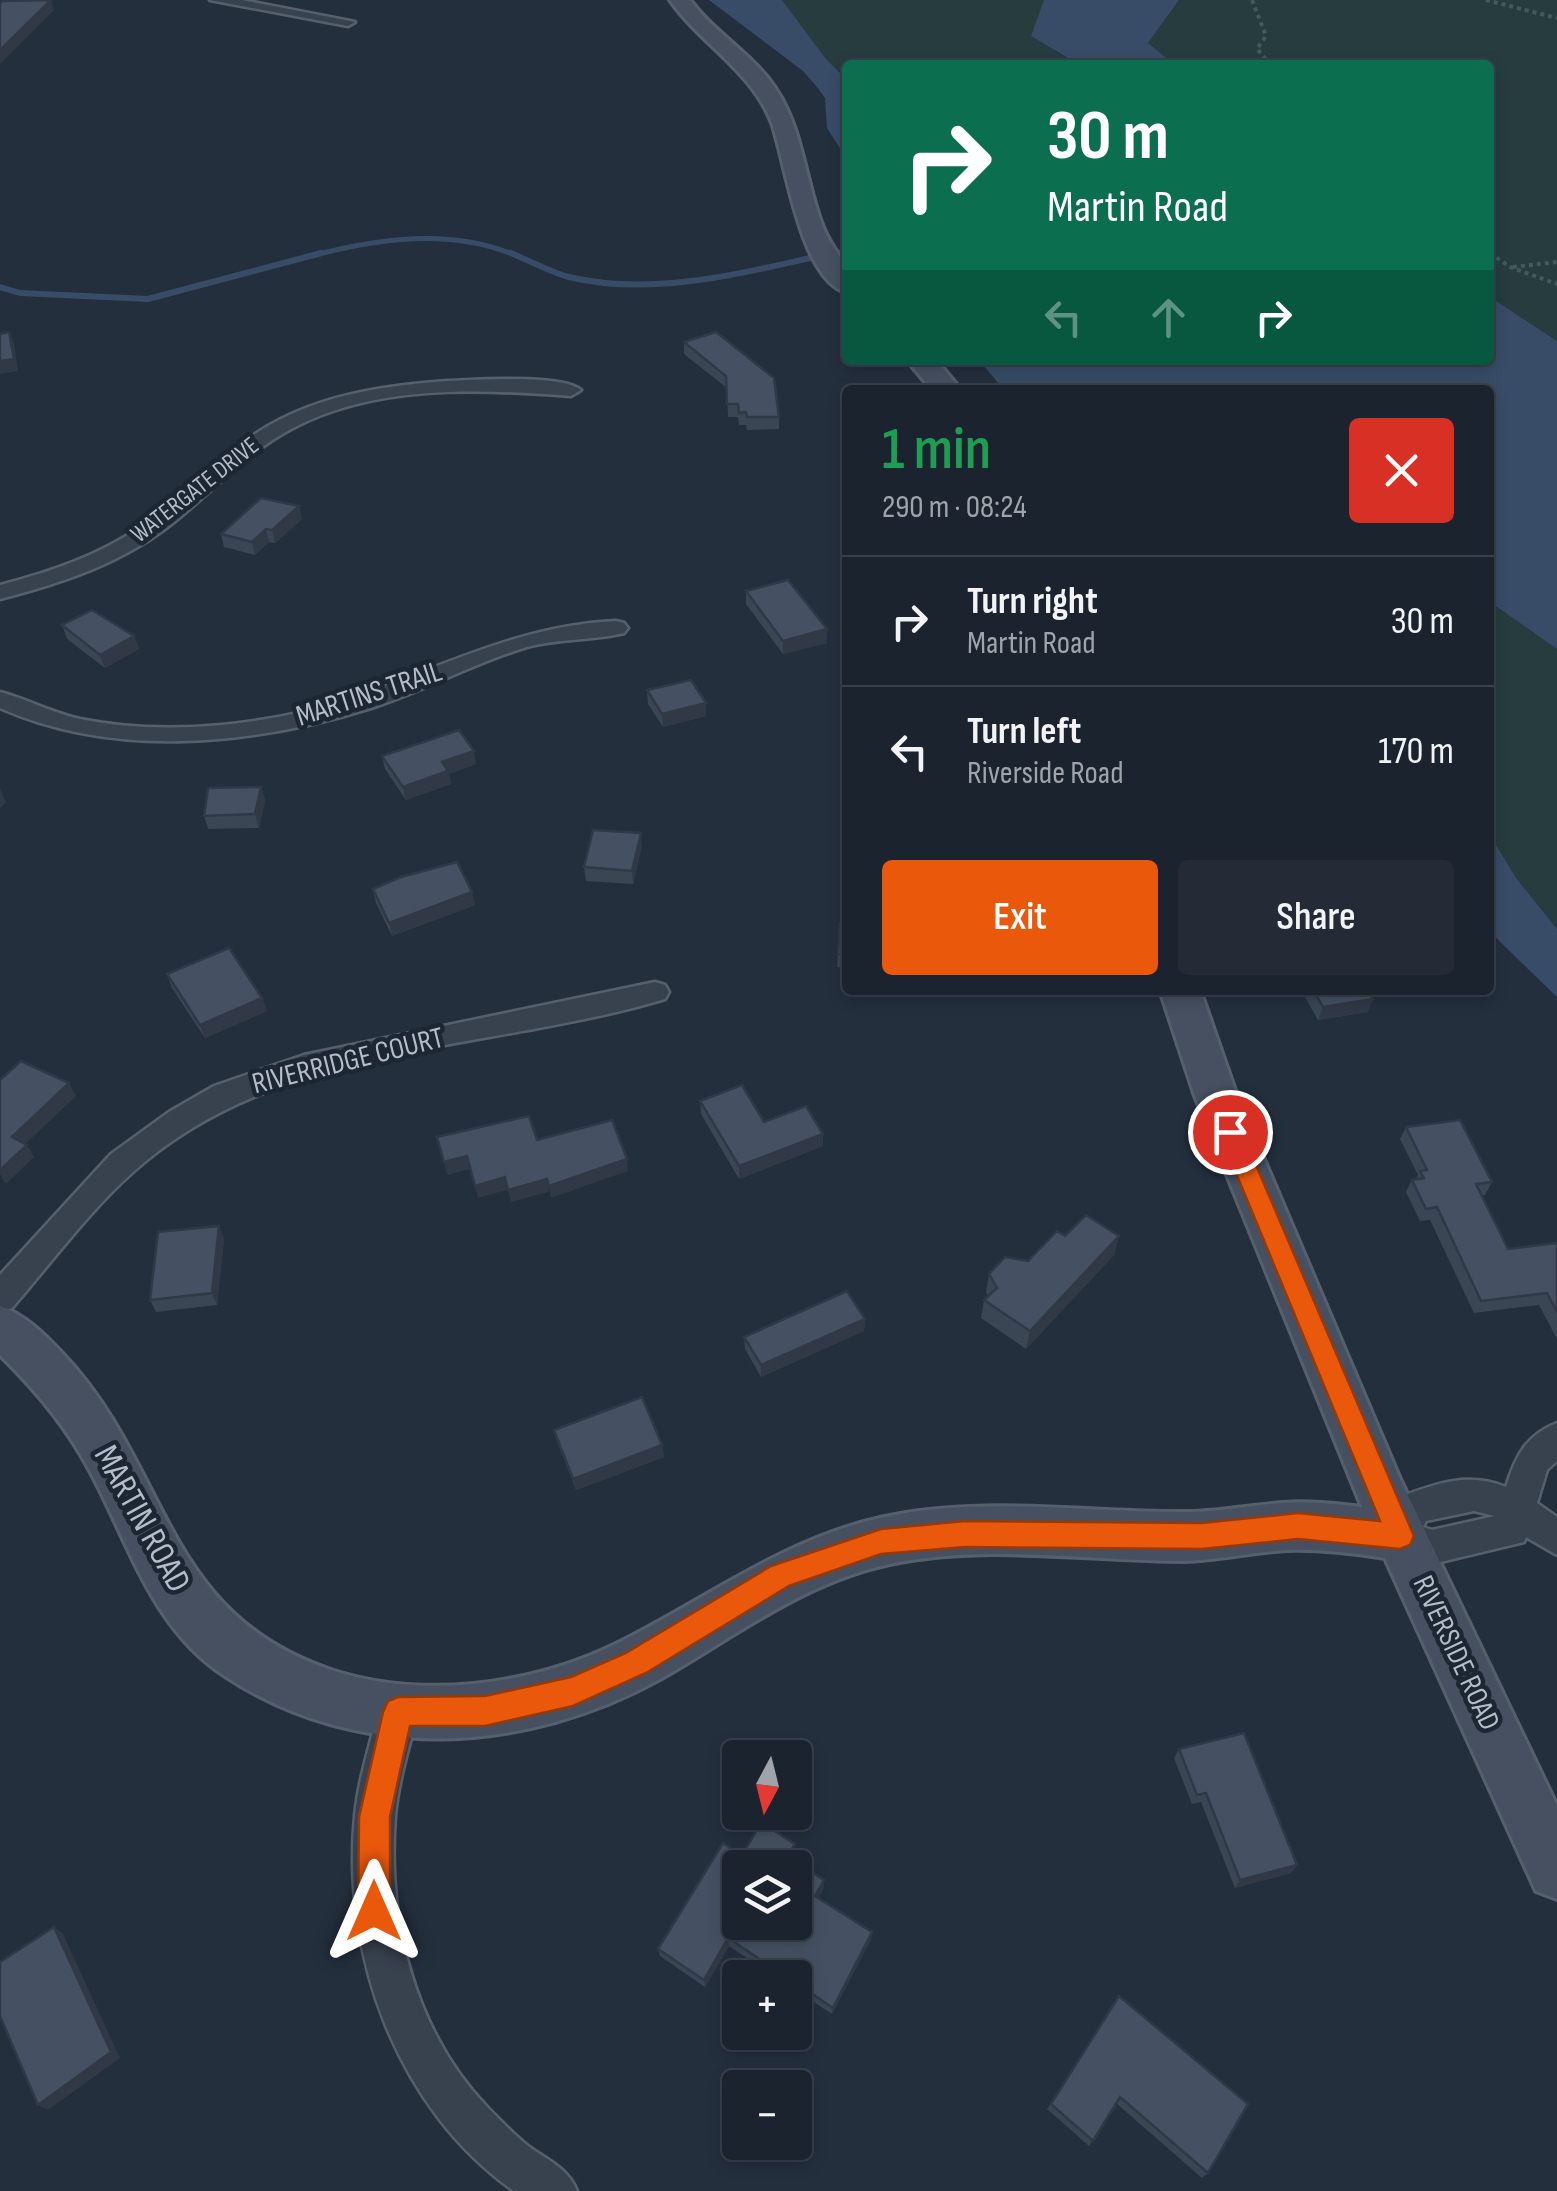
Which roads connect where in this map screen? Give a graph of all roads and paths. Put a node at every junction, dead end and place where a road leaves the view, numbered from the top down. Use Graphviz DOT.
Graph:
graph roads {
  1 [pos="216,0"];
  2 [pos="680,0"];
  3 [pos="1252,0"];
  4 [pos="1486,0"];
  5 [pos="250,2"];
  6 [pos="1557,18"];
  7 [pos="348,22"];
  8 [pos="1267,60"];
  9 [pos="1494,256"];
  10 [pos="1557,262"];
  11 [pos="1510,267"];
  12 [pos="842,277"];
  13 [pos="1557,284"];
  14 [pos="924,365"];
  15 [pos="942,385"];
  16 [pos="571,390"];
  17 [pos="0,592"];
  18 [pos="616,628"];
  19 [pos="0,699"];
  20 [pos="654,992"];
  21 [pos="1182,995"];
  22 [pos="0,1298"];
  23 [pos="0,1326"];
  24 [pos="1557,1440"];
  25 [pos="1516,1507"];
  26 [pos="1400,1536"];
  27 [pos="1557,1538"];
  28 [pos="398,1712"];
  29 [pos="1557,1870"];
  30 [pos="554,2191"];
  1 -- 5 [label="street"];
  2 -- 12 [label="street"];
  3 -- 8 [label="path"];
  4 -- 6 [label="path"];
  5 -- 7 [label="street"];
  9 -- 11 [label="path"];
  10 -- 11 [label="path"];
  11 -- 13 [label="path"];
  14 -- 15 [label="street"];
  16 -- 17 [label="street, WATERGATE DRIVE"];
  18 -- 19 [label="street, MARTINS TRAIL"];
  20 -- 22 [label="street, RIVERRIDGE COURT"];
  21 -- 26 [label="street, RIVERSIDE ROAD"];
  23 -- 28 [label="street, MARTIN ROAD"];
  24 -- 25 [label="street"];
  25 -- 26 [label="street"];
  25 -- 27 [label="street"];
  26 -- 28 [label="street, MARTIN ROAD"];
  26 -- 29 [label="street, RIVERSIDE ROAD"];
  28 -- 30 [label="street"];
}
